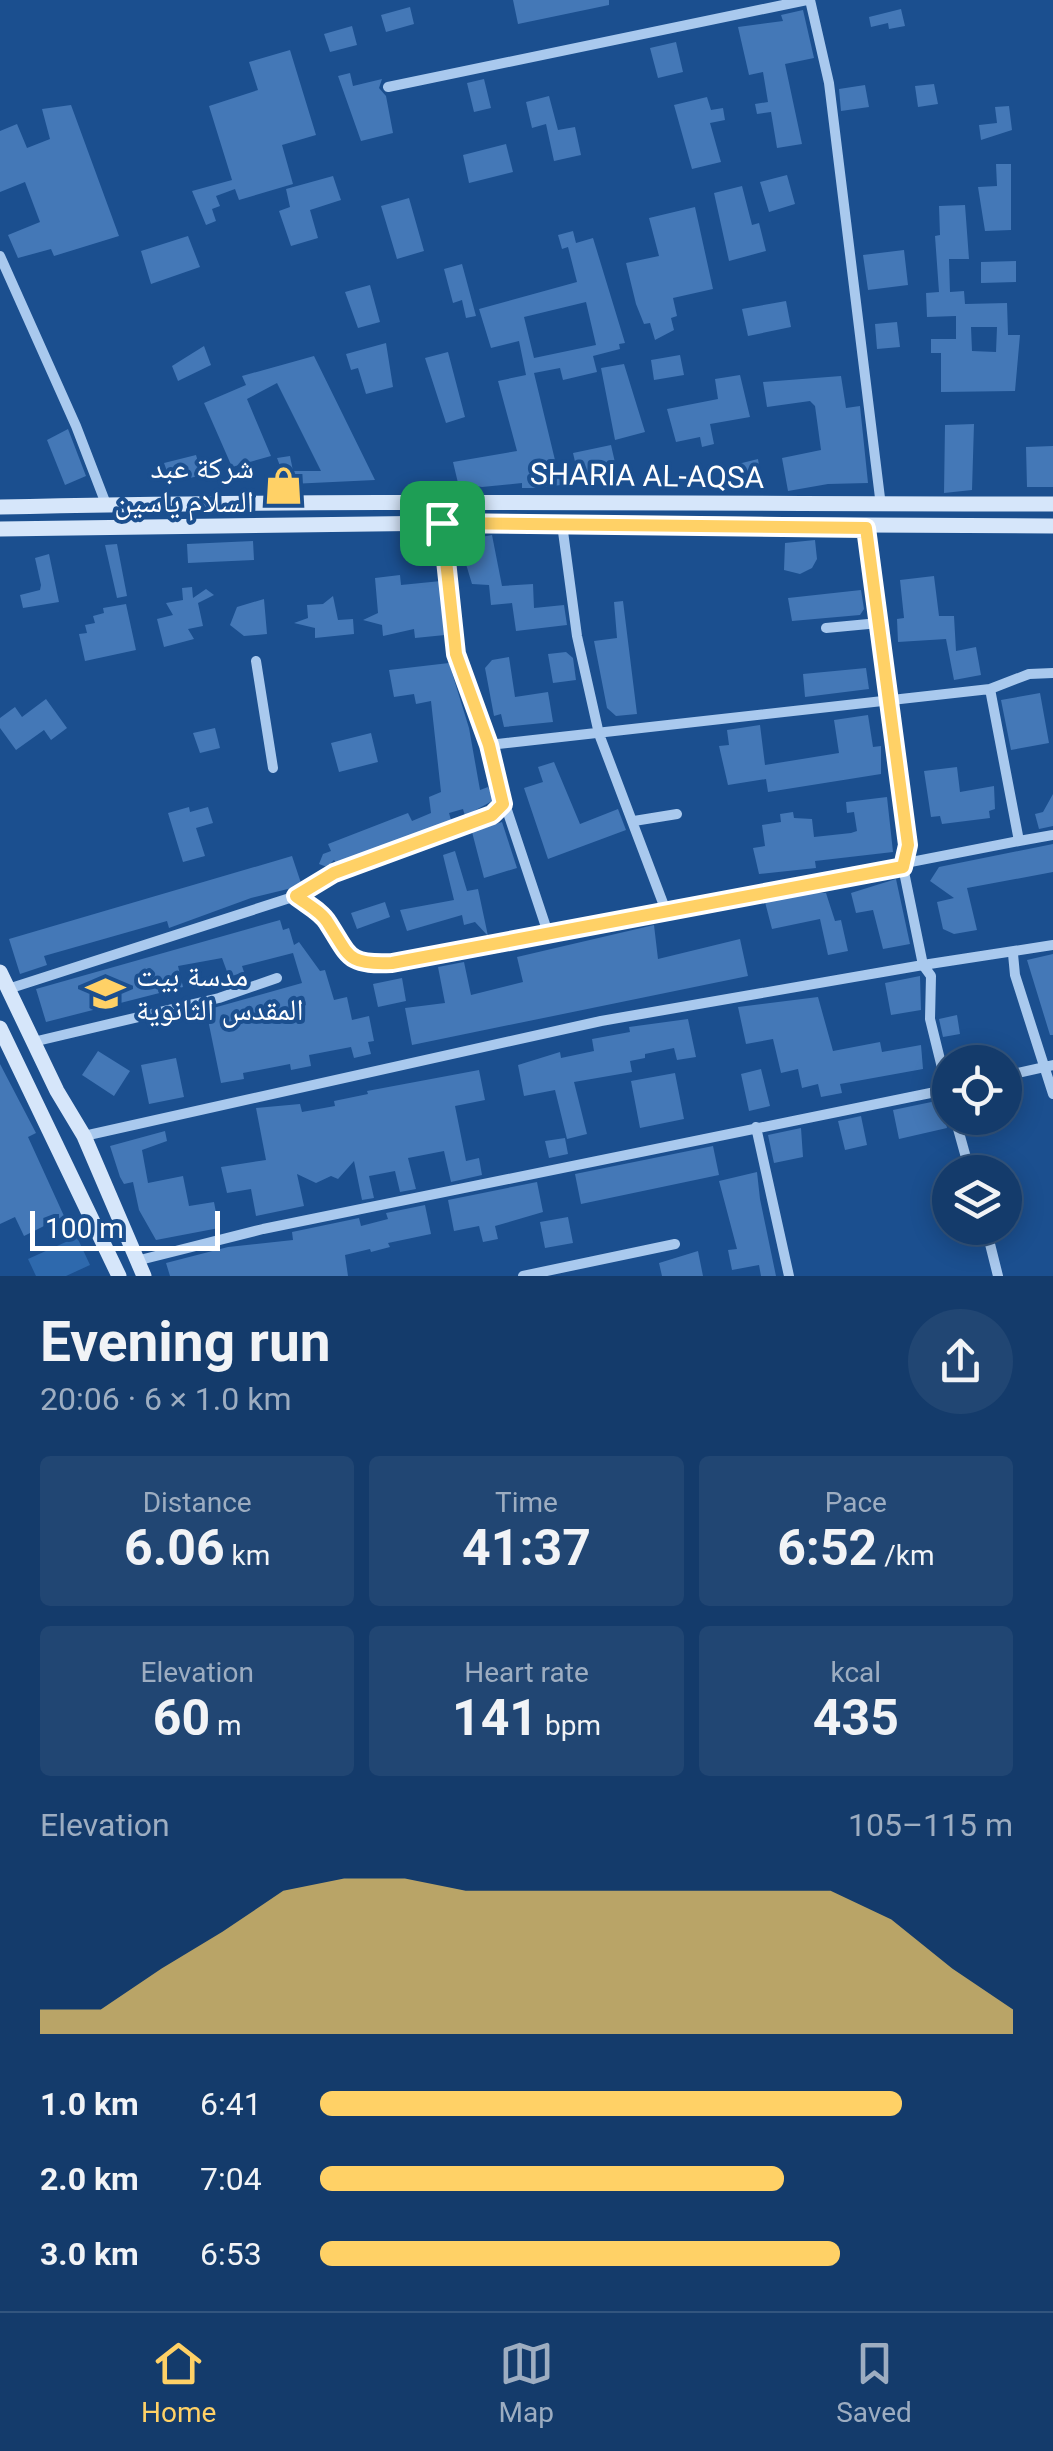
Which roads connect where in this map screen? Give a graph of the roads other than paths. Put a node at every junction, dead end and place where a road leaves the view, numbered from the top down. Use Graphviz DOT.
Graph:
graph roads {
  1 [pos="809,0"];
  2 [pos="388,87"];
  3 [pos="0,256"];
  4 [pos="443,500"];
  5 [pos="106,504"];
  6 [pos="1053,504"];
  7 [pos="0,506"];
  8 [pos="881,506"];
  9 [pos="442,523"];
  10 [pos="562,524"];
  11 [pos="1053,526"];
  12 [pos="866,528"];
  13 [pos="0,529"];
  14 [pos="880,624"];
  15 [pos="826,628"];
  16 [pos="256,661"];
  17 [pos="1053,672"];
  18 [pos="990,689"];
  19 [pos="892,699"];
  20 [pos="599,734"];
  21 [pos="489,745"];
  22 [pos="272,768"];
  23 [pos="503,804"];
  24 [pos="677,814"];
  25 [pos="634,821"];
  26 [pos="1053,835"];
  27 [pos="1019,841"];
  28 [pos="903,867"];
  29 [pos="296,896"];
  30 [pos="666,911"];
  31 [pos="549,936"];
  32 [pos="1053,945"];
  33 [pos="1013,954"];
  34 [pos="923,966"];
  35 [pos="0,972"];
  36 [pos="278,978"];
  37 [pos="8,989"];
  38 [pos="0,1028"];
  39 [pos="33,1042"];
  40 [pos="937,1045"];
  41 [pos="1048,1066"];
  42 [pos="1022,1072"];
  43 [pos="1053,1094"];
  44 [pos="932,1096"];
  45 [pos="756,1127"];
  46 [pos="84,1136"];
  47 [pos="674,1244"];
  48 [pos="990,1245"];
  49 [pos="140,1268"];
  50 [pos="113,1274"];
  51 [pos="523,1276"];
  52 [pos="788,1276"];
  53 [pos="998,1276"];
  1 -- 2 [label="street"];
  1 -- 8 [label="street"];
  3 -- 5 [label="street"];
  4 -- 5 [label="main road, SHARIA AL-AQSA"];
  4 -- 8 [label="main road, SHARIA AL-AQSA"];
  4 -- 9 [label="street"];
  5 -- 7 [label="main road, SHARIA AL-AQSA"];
  6 -- 8 [label="main road, SHARIA AL-AQSA"];
  9 -- 10 [label="main road, SHARIA AL-AQSA"];
  9 -- 13 [label="main road, SHARIA AL-AQSA"];
  9 -- 21 [label="street"];
  10 -- 12 [label="main road, SHARIA AL-AQSA"];
  10 -- 20 [label="street"];
  11 -- 12 [label="main road, SHARIA AL-AQSA"];
  12 -- 14 [label="street"];
  14 -- 15 [label="street"];
  14 -- 19 [label="street"];
  16 -- 22 [label="street"];
  17 -- 18 [label="street"];
  18 -- 19 [label="street"];
  18 -- 27 [label="street"];
  19 -- 20 [label="street"];
  19 -- 28 [label="street"];
  20 -- 21 [label="street"];
  20 -- 25 [label="street"];
  21 -- 23 [label="street"];
  23 -- 29 [label="street"];
  23 -- 31 [label="street"];
  24 -- 25 [label="street"];
  25 -- 30 [label="street"];
  26 -- 27 [label="street"];
  27 -- 28 [label="street"];
  28 -- 30 [label="street"];
  28 -- 34 [label="street"];
  29 -- 31 [label="street"];
  29 -- 37 [label="street"];
  30 -- 31 [label="street"];
  32 -- 33 [label="street"];
  33 -- 34 [label="street"];
  33 -- 41 [label="street"];
  34 -- 40 [label="street"];
  34 -- 46 [label="street"];
  35 -- 37 [label="main road"];
  36 -- 39 [label="street"];
  37 -- 39 [label="main road"];
  38 -- 50 [label="main road"];
  39 -- 46 [label="main road"];
  41 -- 42 [label="street"];
  41 -- 43 [label="street"];
  44 -- 45 [label="street"];
  45 -- 49 [label="street"];
  45 -- 52 [label="street"];
  46 -- 49 [label="main road"];
  47 -- 51 [label="street"];
  48 -- 53 [label="street"];
}
